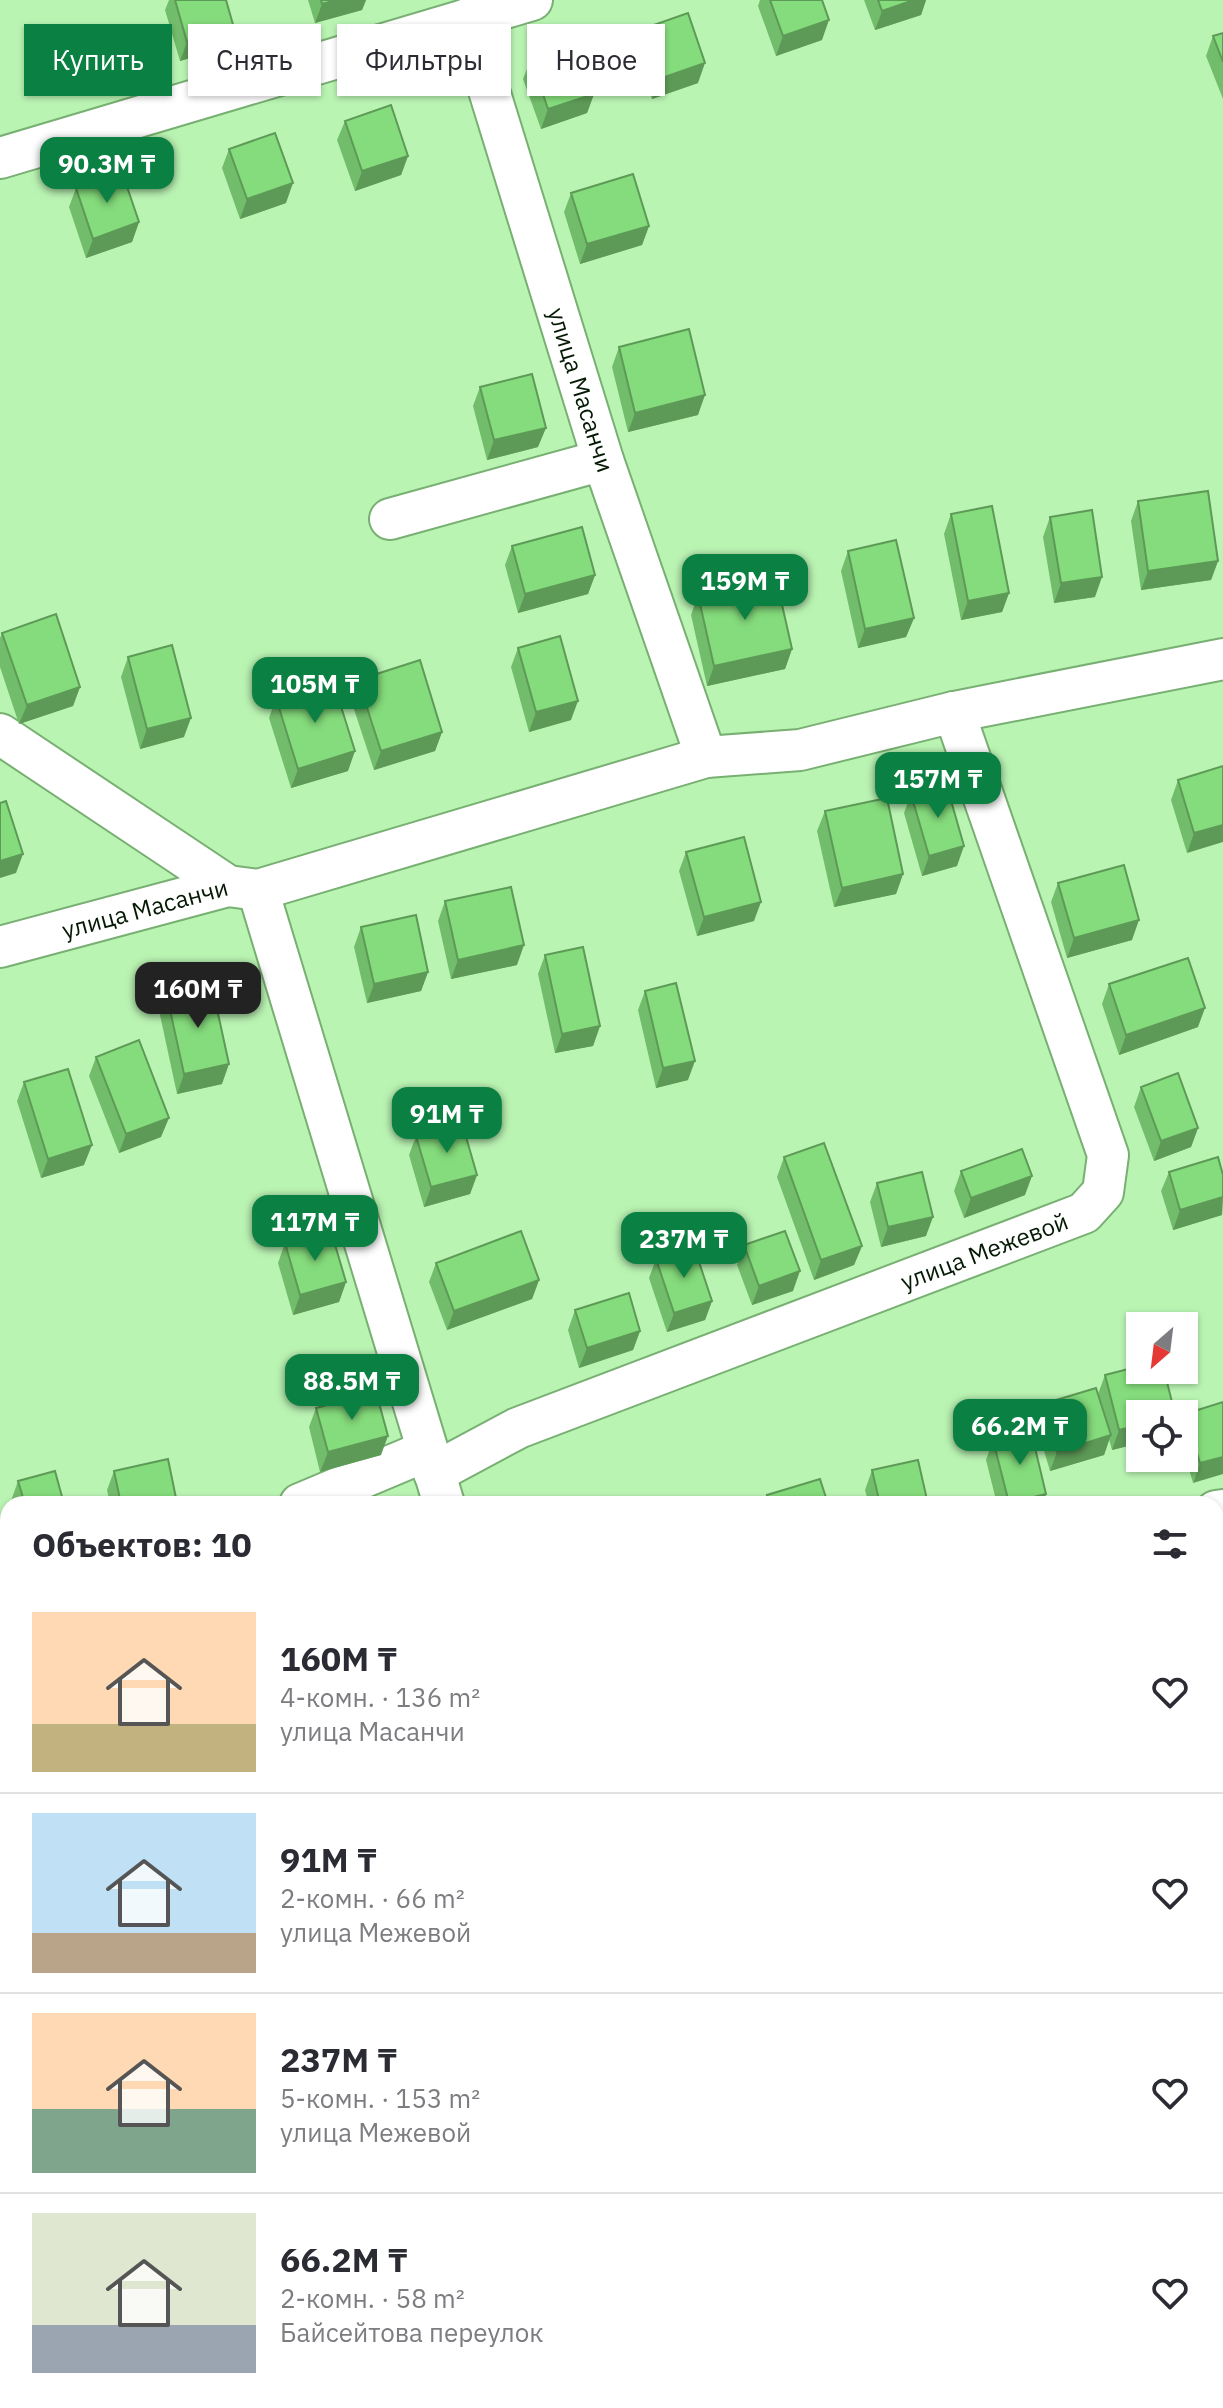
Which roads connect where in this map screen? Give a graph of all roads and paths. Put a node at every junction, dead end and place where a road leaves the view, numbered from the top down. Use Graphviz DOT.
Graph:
graph roads {
  1 [pos="532,0"];
  2 [pos="467,19"];
  3 [pos="0,158"];
  4 [pos="603,460"];
  5 [pos="390,519"];
  6 [pos="1223,659"];
  7 [pos="954,712"];
  8 [pos="0,734"];
  9 [pos="706,757"];
  10 [pos="243,888"];
  11 [pos="0,947"];
  12 [pos="435,1476"];
  13 [pos="339,1496"];
  1 -- 2 [label="street"];
  2 -- 3 [label="street"];
  2 -- 4 [label="street, улица Масанчи"];
  4 -- 5 [label="street"];
  4 -- 9 [label="street, улица Масанчи"];
  6 -- 7 [label="street, улица Масанчи"];
  7 -- 9 [label="street, улица Масанчи"];
  7 -- 12 [label="street, улица Межевой"];
  8 -- 10 [label="street"];
  9 -- 10 [label="street, улица Масанчи"];
  10 -- 11 [label="street, улица Масанчи"];
  10 -- 12 [label="street"];
  12 -- 13 [label="street, улица Межевой"];
}
